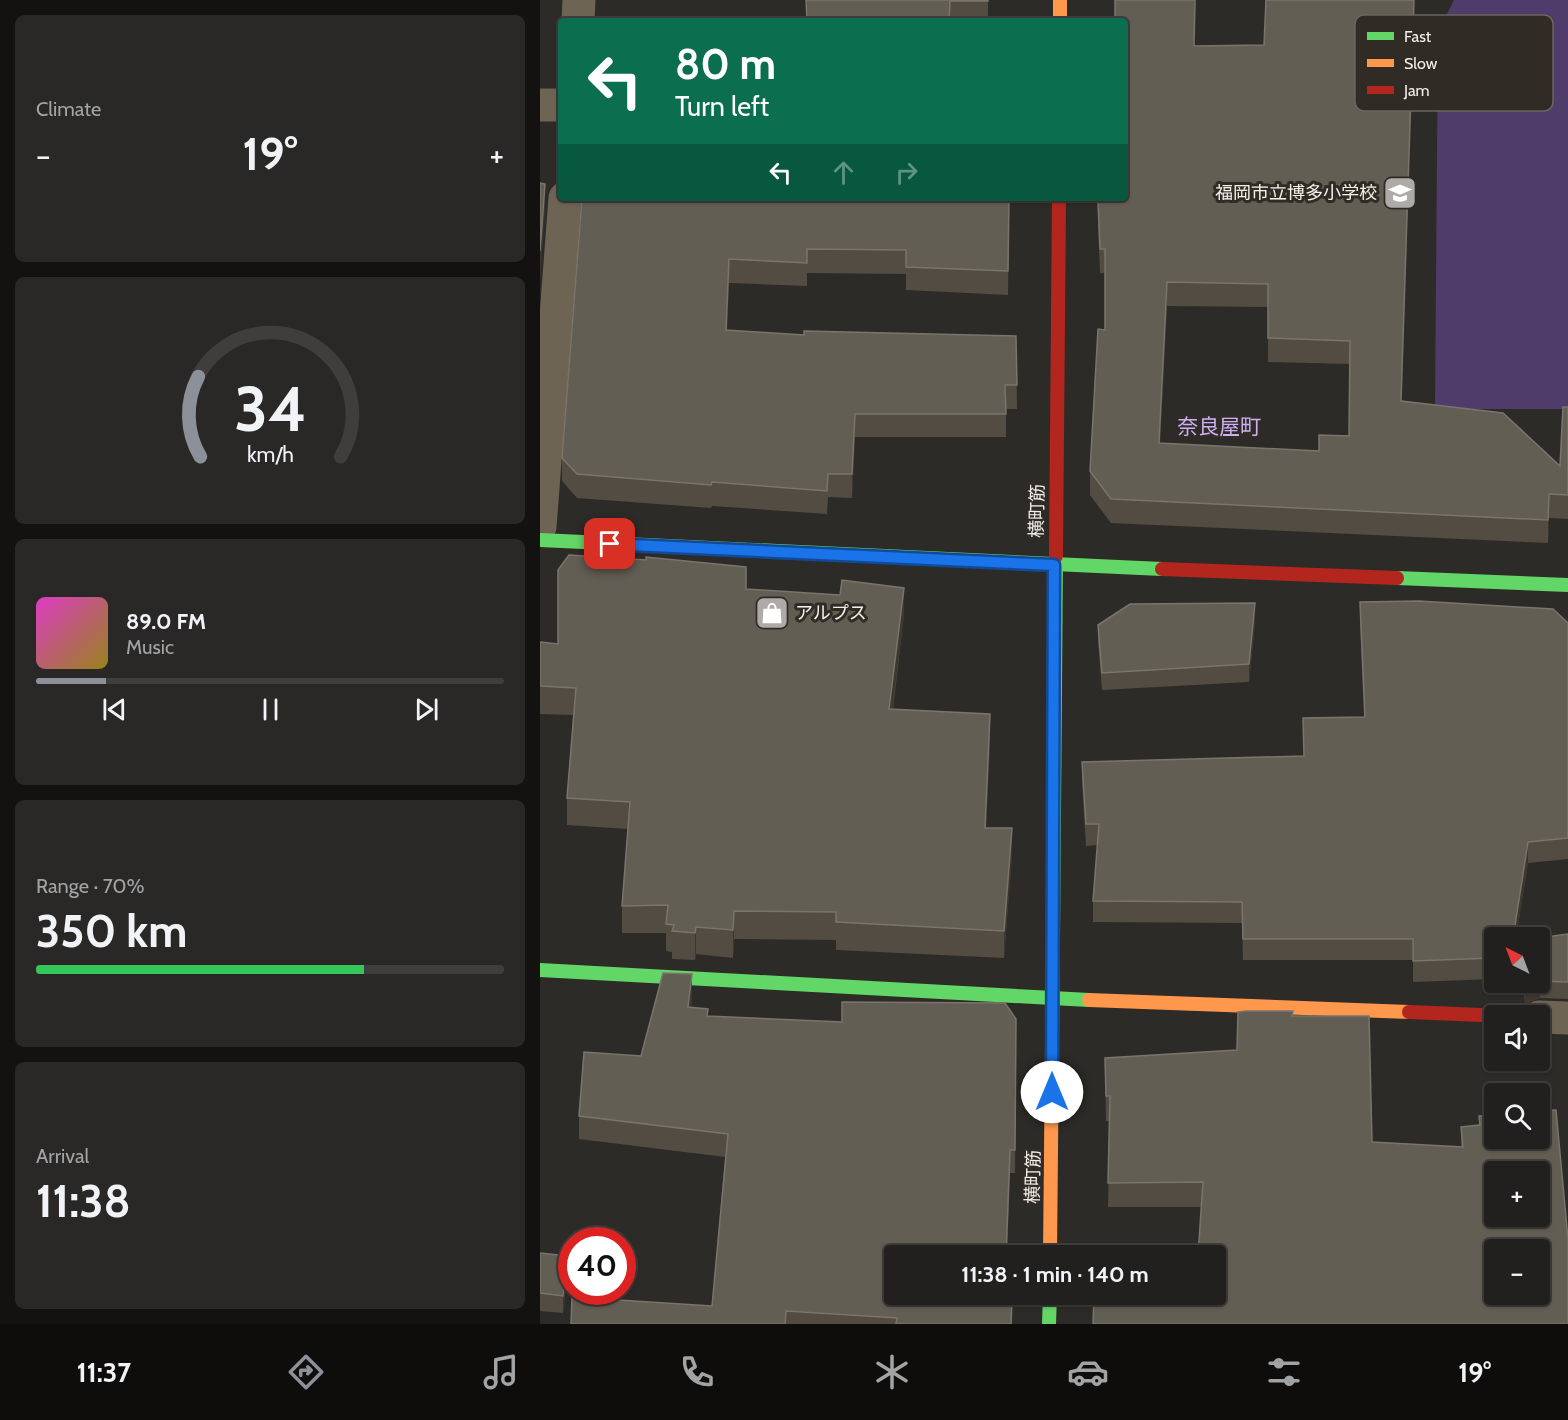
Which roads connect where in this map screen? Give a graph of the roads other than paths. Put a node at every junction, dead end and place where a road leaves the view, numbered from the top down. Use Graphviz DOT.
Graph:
graph roads {
  1 [pos="579,0"];
  2 [pos="1060,0"];
  3 [pos="578,18"];
  4 [pos="1060,18"];
  5 [pos="540,105"];
  6 [pos="558,105"];
  7 [pos="565,201"];
  8 [pos="1059,201"];
  9 [pos="540,527"];
  10 [pos="540,540"];
  11 [pos="1054,565"];
  12 [pos="1568,585"];
  13 [pos="540,970"];
  14 [pos="1052,999"];
  15 [pos="1484,1015"];
  16 [pos="1550,1017"];
  17 [pos="1568,1018"];
  18 [pos="1050,1245"];
  19 [pos="1050,1305"];
  20 [pos="1049,1324"];
  1 -- 3 [label="street"];
  2 -- 4 [label="street"];
  5 -- 6 [label="street"];
  7 -- 9 [label="street"];
  8 -- 11 [label="street, 横町筋"];
  10 -- 11 [label="street"];
  11 -- 12 [label="street"];
  11 -- 14 [label="street, 横町筋"];
  13 -- 14 [label="street"];
  14 -- 15 [label="street"];
  14 -- 18 [label="street, 横町筋"];
  16 -- 17 [label="street"];
  19 -- 20 [label="street"];
}
